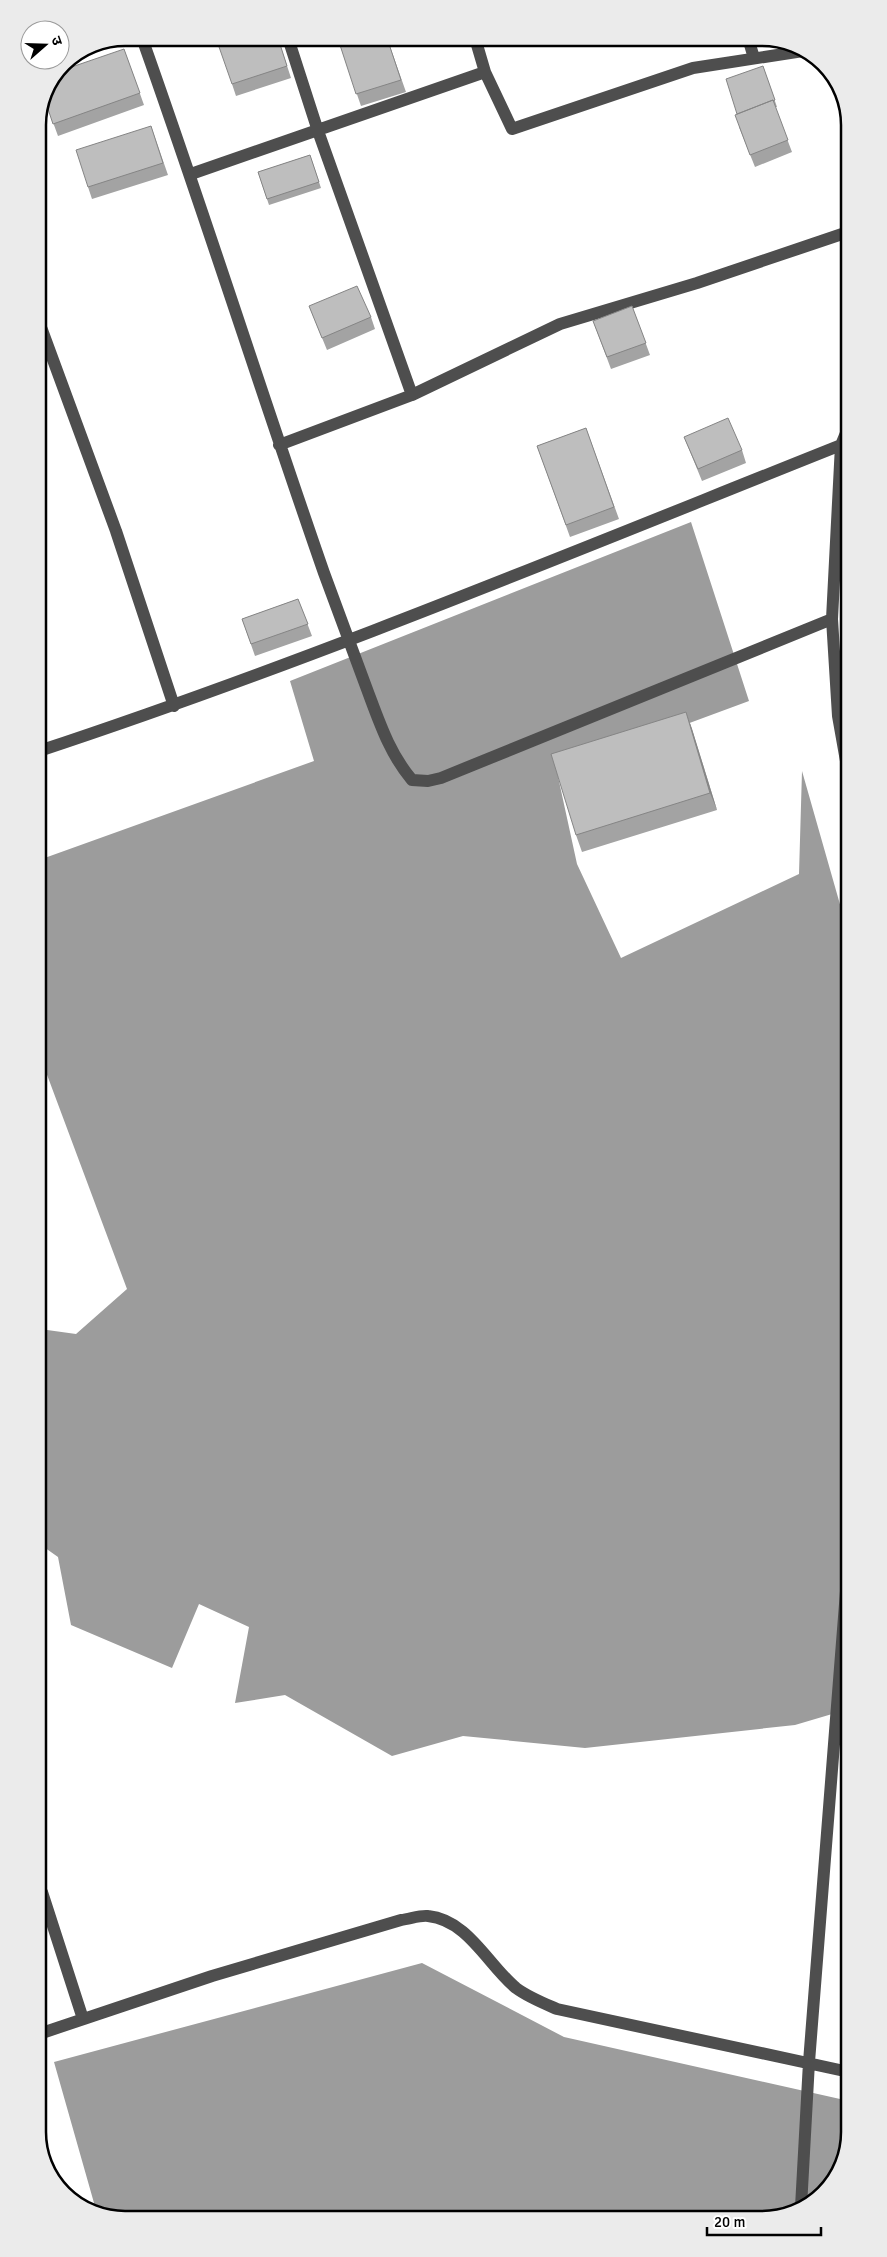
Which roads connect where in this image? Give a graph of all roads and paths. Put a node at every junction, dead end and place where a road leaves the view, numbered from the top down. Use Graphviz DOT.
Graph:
graph roads {
  1 [pos="145,46"];
  2 [pos="291,46"];
  3 [pos="477,46"];
  4 [pos="750,46"];
  5 [pos="793,52"];
  6 [pos="754,58"];
  7 [pos="485,72"];
  8 [pos="318,130"];
  9 [pos="191,174"];
  10 [pos="841,234"];
  11 [pos="46,341"];
  12 [pos="412,395"];
  13 [pos="841,440"];
  14 [pos="279,445"];
  15 [pos="841,484"];
  16 [pos="832,619"];
  17 [pos="349,641"];
  18 [pos="174,706"];
  19 [pos="841,732"];
  20 [pos="46,749"];
  21 [pos="841,1655"];
  22 [pos="46,1904"];
  23 [pos="83,2019"];
  24 [pos="46,2032"];
  25 [pos="809,2062"];
  26 [pos="841,2070"];
  27 [pos="801,2200"];
  1 -- 9 [label="street"];
  2 -- 8 [label="street"];
  3 -- 7 [label="street"];
  4 -- 6 [label="street"];
  5 -- 6 [label="street"];
  6 -- 7 [label="street"];
  7 -- 8 [label="street"];
  8 -- 9 [label="street"];
  8 -- 12 [label="street"];
  9 -- 14 [label="street"];
  10 -- 12 [label="street"];
  11 -- 18 [label="street"];
  12 -- 14 [label="street"];
  13 -- 17 [label="street"];
  14 -- 17 [label="street"];
  15 -- 16 [label="street"];
  16 -- 17 [label="street"];
  16 -- 19 [label="street"];
  17 -- 18 [label="street"];
  18 -- 20 [label="street"];
  21 -- 25 [label="street"];
  22 -- 23 [label="street"];
  23 -- 24 [label="street"];
  23 -- 25 [label="street"];
  25 -- 26 [label="street"];
  25 -- 27 [label="street"];
}
